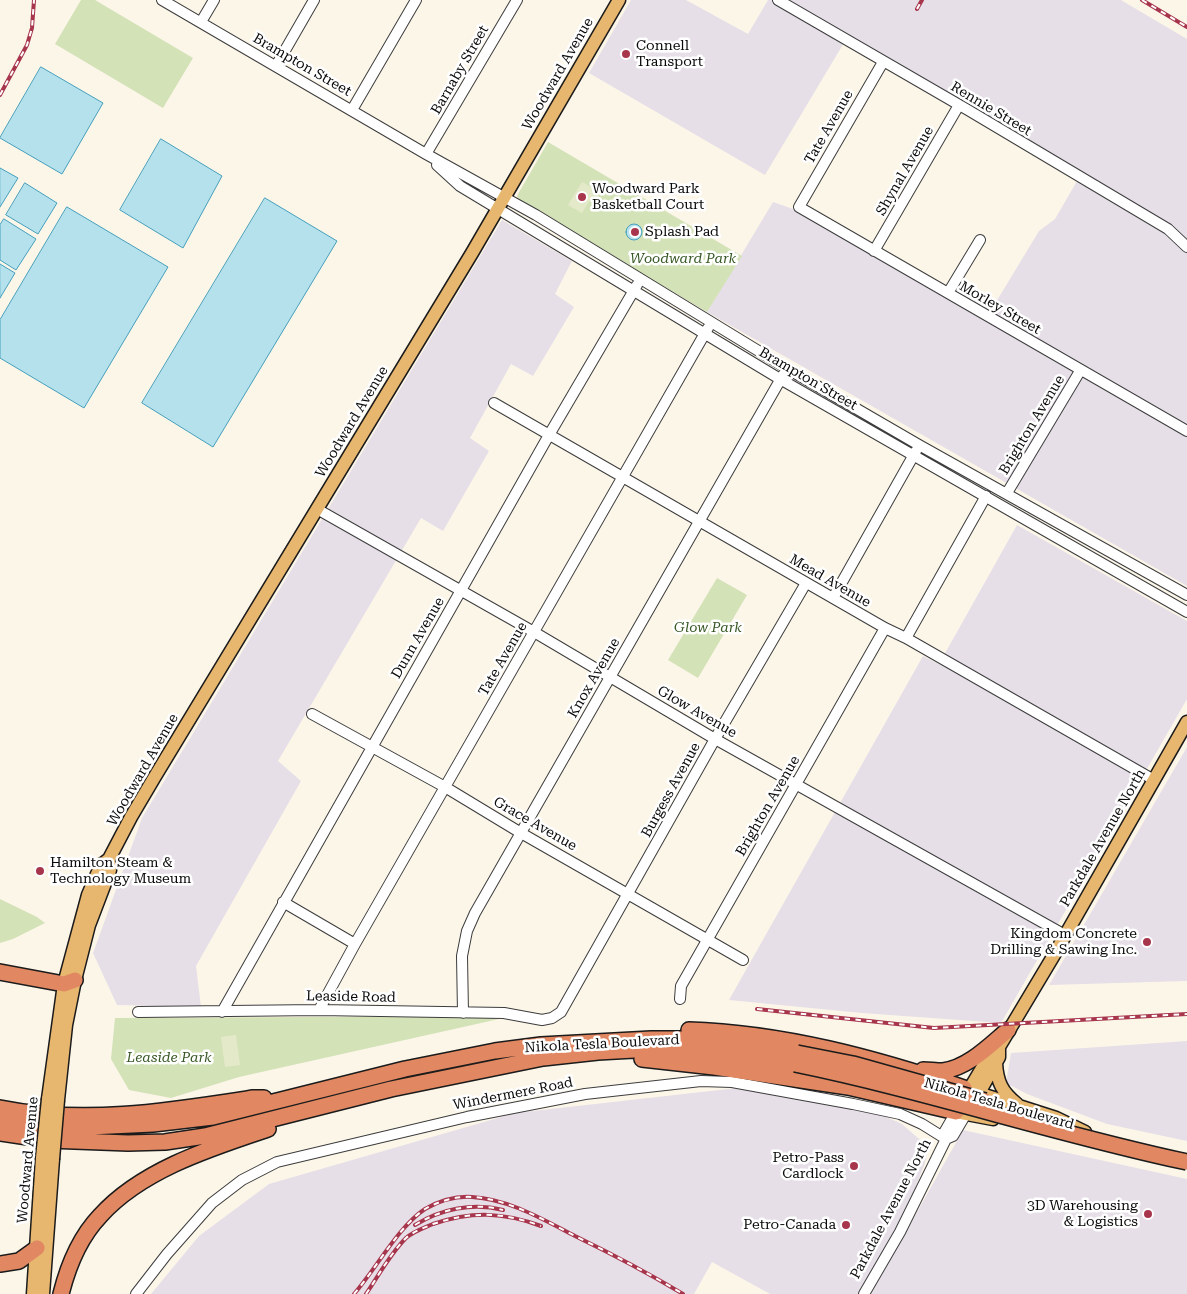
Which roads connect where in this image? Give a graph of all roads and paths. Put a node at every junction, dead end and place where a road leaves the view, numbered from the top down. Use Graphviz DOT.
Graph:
graph roads {
  1 [pos="162,0"];
  2 [pos="214,0"];
  3 [pos="314,0"];
  4 [pos="416,0"];
  5 [pos="517,0"];
  6 [pos="619,0"];
  7 [pos="778,0"];
  8 [pos="201,22"];
  9 [pos="883,62"];
  10 [pos="276,66"];
  11 [pos="959,105"];
  12 [pos="352,110"];
  13 [pos="426,154"];
  14 [pos="504,197"];
  15 [pos="799,207"];
  16 [pos="497,209"];
  17 [pos="980,240"];
  18 [pos="1187,247"];
  19 [pos="874,251"];
  20 [pos="640,280"];
  21 [pos="634,290"];
  22 [pos="948,293"];
  23 [pos="712,323"];
  24 [pos="704,333"];
  25 [pos="788,368"];
  26 [pos="1080,371"];
  27 [pos="780,380"];
  28 [pos="494,403"];
  29 [pos="1187,431"];
  30 [pos="549,435"];
  31 [pos="919,445"];
  32 [pos="914,456"];
  33 [pos="622,477"];
  34 [pos="1007,493"];
  35 [pos="986,496"];
  36 [pos="317,509"];
  37 [pos="699,520"];
  38 [pos="806,583"];
  39 [pos="461,590"];
  40 [pos="1187,595"];
  41 [pos="834,598"];
  42 [pos="1187,612"];
  43 [pos="885,628"];
  44 [pos="534,632"];
  45 [pos="906,638"];
  46 [pos="610,677"];
  47 [pos="312,714"];
  48 [pos="1187,722"];
  49 [pos="715,739"];
  50 [pos="372,747"];
  51 [pos="1154,780"];
  52 [pos="796,783"];
  53 [pos="445,787"];
  54 [pos="521,833"];
  55 [pos="629,893"];
  56 [pos="283,902"];
  57 [pos="1065,935"];
  58 [pos="708,940"];
  59 [pos="355,944"];
  60 [pos="743,960"];
  61 [pos="0,972"];
  62 [pos="70,982"];
  63 [pos="680,999"];
  64 [pos="319,1010"];
  65 [pos="138,1012"];
  66 [pos="222,1012"];
  67 [pos="463,1012"];
  68 [pos="561,1012"];
  69 [pos="1008,1030"];
  70 [pos="999,1046"];
  71 [pos="542,1051"];
  72 [pos="796,1058"];
  73 [pos="996,1064"];
  74 [pos="898,1067"];
  75 [pos="391,1089"];
  76 [pos="291,1099"];
  77 [pos="967,1103"];
  78 [pos="1020,1107"];
  79 [pos="0,1108"];
  80 [pos="1056,1118"];
  81 [pos="7,1125"];
  82 [pos="1079,1131"];
  83 [pos="0,1134"];
  84 [pos="946,1139"];
  85 [pos="0,1142"];
  86 [pos="128,1143"];
  87 [pos="1187,1154"];
  88 [pos="48,1159"];
  89 [pos="1187,1162"];
  90 [pos="37,1248"];
  91 [pos="0,1264"];
  92 [pos="32,1294"];
  93 [pos="43,1294"];
  94 [pos="61,1294"];
  95 [pos="136,1294"];
  96 [pos="864,1294"];
  1 -- 8 [label="street, Brampton Street"];
  2 -- 8 [label="street"];
  3 -- 10 [label="street"];
  4 -- 12 [label="street"];
  5 -- 13 [label="street, Barnaby Street"];
  6 -- 14 [label="main road, Woodward Avenue"];
  7 -- 9 [label="street, Rennie Street"];
  8 -- 10 [label="street, Brampton Street"];
  9 -- 11 [label="street, Rennie Street"];
  9 -- 15 [label="street, Tate Avenue"];
  10 -- 12 [label="street, Brampton Street"];
  11 -- 18 [label="street, Rennie Street"];
  11 -- 19 [label="street, Shynal Avenue"];
  12 -- 13 [label="street, Brampton Street"];
  13 -- 14 [label="street, Brampton Street"];
  13 -- 16 [label="street, Brampton Street"];
  14 -- 16 [label="main road, Woodward Avenue"];
  14 -- 20 [label="street, Brampton Street"];
  15 -- 19 [label="street, Morley Street"];
  16 -- 21 [label="street, Brampton Street"];
  16 -- 36 [label="main road, Woodward Avenue"];
  17 -- 22 [label="street"];
  19 -- 22 [label="street, Morley Street"];
  20 -- 21 [label="street, Dunn Avenue"];
  20 -- 23 [label="street, Brampton Street"];
  21 -- 24 [label="street, Brampton Street"];
  21 -- 30 [label="street, Dunn Avenue"];
  22 -- 26 [label="street, Morley Street"];
  23 -- 24 [label="street, Tate Avenue"];
  23 -- 25 [label="street, Brampton Street"];
  24 -- 27 [label="street, Brampton Street"];
  24 -- 33 [label="street, Tate Avenue"];
  25 -- 27 [label="street, Knox Avenue"];
  25 -- 31 [label="street, Brampton Street"];
  26 -- 29 [label="street, Morley Street"];
  26 -- 34 [label="street, Brighton Avenue"];
  27 -- 32 [label="street, Brampton Street"];
  27 -- 37 [label="street, Knox Avenue"];
  28 -- 30 [label="street, Mead Avenue"];
  30 -- 33 [label="street, Mead Avenue"];
  30 -- 39 [label="street, Dunn Avenue"];
  31 -- 32 [label="street"];
  31 -- 34 [label="street, Brampton Street"];
  32 -- 35 [label="street, Brampton Street"];
  32 -- 41 [label="street"];
  33 -- 37 [label="street, Mead Avenue"];
  33 -- 44 [label="street, Tate Avenue"];
  34 -- 40 [label="street, Brampton Street"];
  35 -- 42 [label="street, Brampton Street"];
  35 -- 45 [label="street"];
  36 -- 39 [label="street, Glow Avenue"];
  36 -- 62 [label="main road, Woodward Avenue"];
  37 -- 38 [label="street, Mead Avenue"];
  37 -- 46 [label="street, Knox Avenue"];
  38 -- 41 [label="street, Mead Avenue"];
  38 -- 49 [label="street, Burgess Avenue"];
  39 -- 44 [label="street, Glow Avenue"];
  39 -- 50 [label="street, Dunn Avenue"];
  41 -- 43 [label="street, Mead Avenue"];
  43 -- 45 [label="street, Mead Avenue"];
  43 -- 52 [label="street, Brighton Avenue"];
  44 -- 46 [label="street, Glow Avenue"];
  44 -- 53 [label="street, Tate Avenue"];
  45 -- 51 [label="street, Mead Avenue"];
  46 -- 49 [label="street, Glow Avenue"];
  46 -- 54 [label="street, Knox Avenue"];
  47 -- 50 [label="street, Grace Avenue"];
  48 -- 51 [label="main road, Parkdale Avenue North"];
  49 -- 52 [label="street, Glow Avenue"];
  49 -- 55 [label="street, Burgess Avenue"];
  50 -- 53 [label="street, Grace Avenue"];
  50 -- 56 [label="street, Dunn Avenue"];
  51 -- 57 [label="main road, Parkdale Avenue North"];
  52 -- 57 [label="street, Glow Avenue"];
  52 -- 58 [label="street, Brighton Avenue"];
  53 -- 54 [label="street, Grace Avenue"];
  53 -- 59 [label="street, Tate Avenue"];
  54 -- 55 [label="street, Grace Avenue"];
  54 -- 67 [label="street, Knox Avenue"];
  55 -- 58 [label="street, Grace Avenue"];
  55 -- 68 [label="street, Burgess Avenue"];
  56 -- 59 [label="street"];
  56 -- 66 [label="street, Dunn Avenue"];
  57 -- 69 [label="main road, Parkdale Avenue North"];
  58 -- 60 [label="street, Grace Avenue"];
  58 -- 63 [label="street, Brighton Avenue"];
  59 -- 64 [label="street, Tate Avenue"];
  61 -- 62 [label="highway"];
  62 -- 88 [label="main road, Woodward Avenue, bridge"];
  64 -- 66 [label="street, Leaside Road"];
  64 -- 67 [label="street, Leaside Road"];
  65 -- 66 [label="street, Leaside Road"];
  67 -- 68 [label="street, Leaside Road"];
  69 -- 70 [label="main road, Parkdale Avenue North"];
  69 -- 74 [label="highway"];
  70 -- 73 [label="main road, Parkdale Avenue North"];
  70 -- 77 [label="main road, Parkdale Avenue North"];
  71 -- 72 [label="highway, Nikola Tesla Boulevard"];
  71 -- 74 [label="highway"];
  71 -- 75 [label="highway, Nikola Tesla Boulevard"];
  71 -- 76 [label="highway, Nikola Tesla Boulevard"];
  71 -- 77 [label="highway"];
  72 -- 87 [label="highway, Nikola Tesla Boulevard, bridge"];
  72 -- 89 [label="highway, Nikola Tesla Boulevard, bridge"];
  73 -- 77 [label="main road, Parkdale Avenue North"];
  73 -- 78 [label="main road"];
  74 -- 77 [label="highway"];
  75 -- 86 [label="highway, Nikola Tesla Boulevard"];
  75 -- 94 [label="highway"];
  76 -- 79 [label="highway"];
  76 -- 81 [label="highway, Nikola Tesla Boulevard"];
  77 -- 78 [label="main road"];
  77 -- 80 [label="main road"];
  77 -- 82 [label="main road"];
  77 -- 84 [label="street, Parkdale Avenue North"];
  78 -- 80 [label="main road"];
  80 -- 82 [label="main road"];
  81 -- 83 [label="highway"];
  81 -- 86 [label="highway, Nikola Tesla Boulevard"];
  82 -- 87 [label="main road"];
  84 -- 95 [label="street, Windermere Road"];
  84 -- 96 [label="street, Parkdale Avenue North"];
  85 -- 86 [label="highway"];
  88 -- 90 [label="main road, Woodward Avenue"];
  88 -- 93 [label="main road, Woodward Avenue"];
  90 -- 91 [label="highway"];
  90 -- 92 [label="main road, Woodward Avenue"];
}
